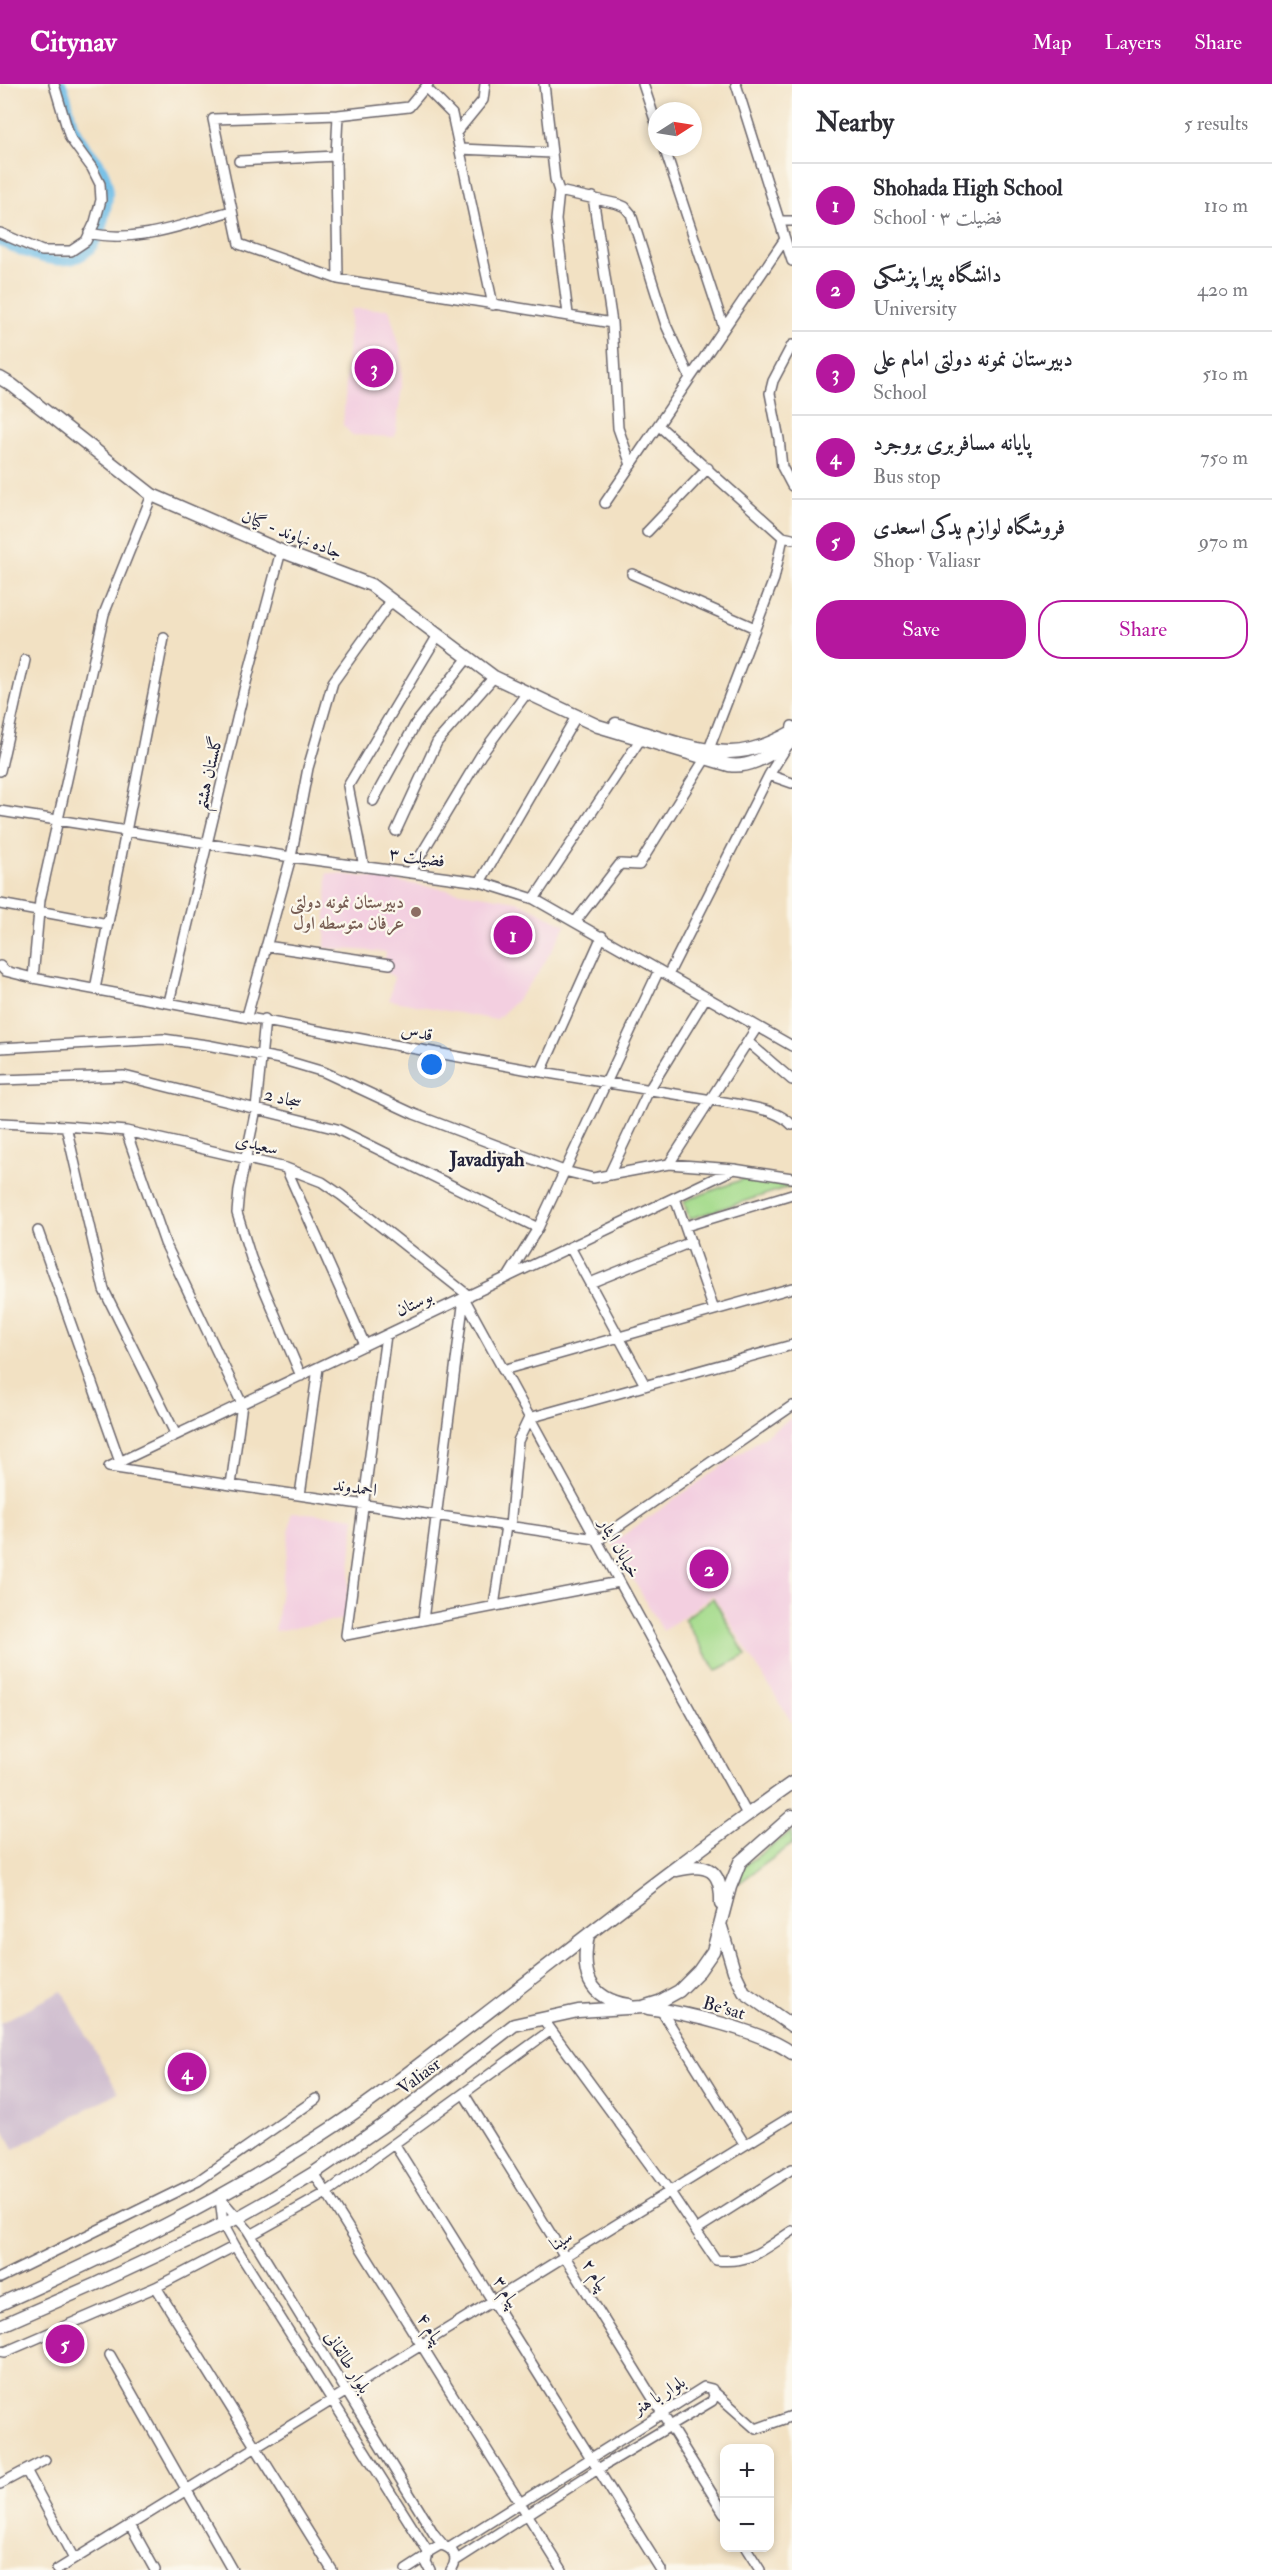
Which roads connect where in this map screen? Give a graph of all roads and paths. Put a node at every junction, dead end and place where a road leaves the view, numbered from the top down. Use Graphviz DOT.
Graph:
graph roads {
  1 [pos="54,84"];
  2 [pos="485,84"];
  3 [pos="544,84"];
  4 [pos="643,84"];
  5 [pos="736,84"];
  6 [pos="427,86"];
  7 [pos="649,102"];
  8 [pos="338,114"];
  9 [pos="456,133"];
  10 [pos="460,149"];
  11 [pos="552,153"];
  12 [pos="336,156"];
  13 [pos="667,156"];
  14 [pos="239,161"];
  15 [pos="559,190"];
  16 [pos="593,197"];
  17 [pos="231,211"];
  18 [pos="779,221"];
  19 [pos="792,221"];
  20 [pos="0,233"];
  21 [pos="89,233"];
  22 [pos="785,239"];
  23 [pos="792,261"];
  24 [pos="338,279"];
  25 [pos="493,305"];
  26 [pos="568,314"];
  27 [pos="612,323"];
  28 [pos="724,328"];
  29 [pos="792,345"];
  30 [pos="0,378"];
  31 [pos="690,378"];
  32 [pos="658,425"];
  33 [pos="631,465"];
  34 [pos="708,468"];
  35 [pos="792,486"];
  36 [pos="152,495"];
  37 [pos="605,503"];
  38 [pos="647,532"];
  39 [pos="788,538"];
  40 [pos="281,551"];
  41 [pos="632,574"];
  42 [pos="392,600"];
  43 [pos="755,628"];
  44 [pos="438,634"];
  45 [pos="164,638"];
  46 [pos="467,659"];
  47 [pos="25,660"];
  48 [pos="494,677"];
  49 [pos="526,694"];
  50 [pos="577,715"];
  51 [pos="791,735"];
  52 [pos="640,741"];
  53 [pos="707,754"];
  54 [pos="0,771"];
  55 [pos="769,775"];
  56 [pos="792,783"];
  57 [pos="372,801"];
  58 [pos="0,811"];
  59 [pos="57,820"];
  60 [pos="126,831"];
  61 [pos="396,831"];
  62 [pos="208,844"];
  63 [pos="291,857"];
  64 [pos="364,867"];
  65 [pos="410,873"];
  66 [pos="480,882"];
  67 [pos="534,899"];
  68 [pos="0,904"];
  69 [pos="40,912"];
  70 [pos="576,921"];
  71 [pos="108,924"];
  72 [pos="602,936"];
  73 [pos="266,946"];
  74 [pos="390,964"];
  75 [pos="0,966"];
  76 [pos="659,969"];
  77 [pos="668,975"];
  78 [pos="33,978"];
  79 [pos="95,989"];
  80 [pos="706,997"];
  81 [pos="169,1002"];
  82 [pos="247,1016"];
  83 [pos="265,1019"];
  84 [pos="757,1027"];
  85 [pos="748,1042"];
  86 [pos="792,1046"];
  87 [pos="0,1048"];
  88 [pos="261,1056"];
  89 [pos="541,1072"];
  90 [pos="0,1080"];
  91 [pos="792,1080"];
  92 [pos="606,1081"];
  93 [pos="649,1090"];
  94 [pos="711,1100"];
  95 [pos="256,1109"];
  96 [pos="0,1124"];
  97 [pos="792,1125"];
  98 [pos="66,1126"];
  99 [pos="126,1131"];
  100 [pos="245,1158"];
  101 [pos="669,1164"];
  102 [pos="286,1168"];
  103 [pos="734,1169"];
  104 [pos="564,1171"];
  105 [pos="609,1175"];
  106 [pos="792,1178"];
  107 [pos="792,1194"];
  108 [pos="675,1198"];
  109 [pos="686,1226"];
  110 [pos="538,1228"];
  111 [pos="38,1231"];
  112 [pos="691,1242"];
  113 [pos="570,1247"];
  114 [pos="508,1277"];
  115 [pos="590,1284"];
  116 [pos="792,1288"];
  117 [pos="466,1297"];
  118 [pos="714,1310"];
  119 [pos="386,1335"];
  120 [pos="619,1337"];
  121 [pos="365,1345"];
  122 [pos="791,1348"];
  123 [pos="318,1368"];
  124 [pos="503,1370"];
  125 [pos="301,1376"];
  126 [pos="645,1385"];
  127 [pos="242,1404"];
  128 [pos="792,1406"];
  129 [pos="530,1418"];
  130 [pos="176,1435"];
  131 [pos="120,1462"];
  132 [pos="109,1467"];
  133 [pos="231,1485"];
  134 [pos="300,1496"];
  135 [pos="363,1505"];
  136 [pos="437,1516"];
  137 [pos="508,1526"];
  138 [pos="596,1540"];
  139 [pos="619,1582"];
  140 [pos="494,1606"];
  141 [pos="423,1620"];
  142 [pos="792,1783"];
  143 [pos="747,1814"];
  144 [pos="792,1816"];
  145 [pos="670,1871"];
  146 [pos="720,1925"];
  147 [pos="588,1935"];
  148 [pos="643,2007"];
  149 [pos="661,2010"];
  150 [pos="543,2019"];
  151 [pos="792,2026"];
  152 [pos="551,2030"];
  153 [pos="792,2054"];
  154 [pos="464,2094"];
  155 [pos="316,2100"];
  156 [pos="792,2116"];
  157 [pos="395,2145"];
  158 [pos="745,2145"];
  159 [pos="792,2169"];
  160 [pos="314,2173"];
  161 [pos="670,2192"];
  162 [pos="326,2193"];
  163 [pos="220,2198"];
  164 [pos="239,2217"];
  165 [pos="223,2224"];
  166 [pos="696,2230"];
  167 [pos="792,2231"];
  168 [pos="249,2232"];
  169 [pos="233,2242"];
  170 [pos="565,2256"];
  171 [pos="0,2278"];
  172 [pos="156,2287"];
  173 [pos="493,2301"];
  174 [pos="0,2304"];
  175 [pos="0,2326"];
  176 [pos="422,2345"];
  177 [pos="0,2351"];
  178 [pos="110,2355"];
  179 [pos="711,2389"];
  180 [pos="347,2391"];
  181 [pos="333,2399"];
  182 [pos="663,2413"];
  183 [pos="792,2416"];
  184 [pos="671,2426"];
  185 [pos="256,2447"];
  186 [pos="591,2457"];
  187 [pos="45,2460"];
  188 [pos="598,2469"];
  189 [pos="26,2470"];
  190 [pos="0,2484"];
  191 [pos="186,2490"];
  192 [pos="520,2502"];
  193 [pos="720,2506"];
  194 [pos="528,2514"];
  195 [pos="130,2525"];
  196 [pos="446,2546"];
  197 [pos="749,2552"];
  198 [pos="427,2554"];
  199 [pos="74,2559"];
  200 [pos="455,2566"];
  201 [pos="57,2570"];
  202 [pos="155,2570"];
  203 [pos="231,2570"];
  204 [pos="332,2570"];
  205 [pos="406,2570"];
  206 [pos="430,2570"];
  207 [pos="562,2570"];
  208 [pos="661,2570"];
  209 [pos="760,2570"];
  1 -- 21 [label="street"];
  2 -- 9 [label="street"];
  3 -- 11 [label="street"];
  4 -- 7 [label="street"];
  5 -- 18 [label="street"];
  6 -- 8 [label="street"];
  6 -- 9 [label="street"];
  8 -- 12 [label="street"];
  8 -- 17 [label="street"];
  9 -- 10 [label="street"];
  10 -- 11 [label="street"];
  10 -- 25 [label="street"];
  11 -- 15 [label="street"];
  12 -- 14 [label="street"];
  12 -- 24 [label="street"];
  13 -- 28 [label="street"];
  15 -- 16 [label="street"];
  15 -- 26 [label="street"];
  16 -- 27 [label="street"];
  16 -- 31 [label="street"];
  17 -- 21 [label="street"];
  17 -- 24 [label="street"];
  18 -- 19 [label="street"];
  18 -- 22 [label="street"];
  20 -- 21 [label="street"];
  22 -- 23 [label="street"];
  22 -- 28 [label="street"];
  24 -- 25 [label="street"];
  25 -- 26 [label="street"];
  26 -- 27 [label="street"];
  27 -- 33 [label="street"];
  28 -- 31 [label="street"];
  29 -- 35 [label="street"];
  30 -- 36 [label="main road, جاده نهاوند - گیان"];
  31 -- 32 [label="street"];
  32 -- 33 [label="street"];
  32 -- 34 [label="street"];
  33 -- 37 [label="street"];
  34 -- 38 [label="street"];
  34 -- 39 [label="street"];
  36 -- 40 [label="main road, جاده نهاوند - گیان"];
  36 -- 59 [label="street"];
  39 -- 43 [label="street"];
  40 -- 42 [label="main road, جاده نهاوند - گیان"];
  40 -- 62 [label="street, گلستان هشتم"];
  41 -- 43 [label="street"];
  42 -- 44 [label="main road, جاده نهاوند - گیان"];
  42 -- 63 [label="street"];
  43 -- 53 [label="street"];
  44 -- 46 [label="main road, جاده نهاوند - گیان"];
  44 -- 64 [label="street"];
  45 -- 60 [label="street"];
  46 -- 48 [label="main road, جاده نهاوند - گیان"];
  46 -- 57 [label="street"];
  47 -- 54 [label="street"];
  48 -- 49 [label="main road, جاده نهاوند - گیان"];
  48 -- 61 [label="street"];
  49 -- 50 [label="main road, جاده نهاوند - گیان"];
  49 -- 65 [label="street"];
  50 -- 52 [label="main road, جاده نهاوند - گیان"];
  50 -- 53 [label="main road, جاده نهاوند - گیان"];
  50 -- 66 [label="street"];
  51 -- 53 [label="main road, جاده نهاوند - گیان"];
  51 -- 55 [label="street"];
  52 -- 53 [label="main road, جاده نهاوند - گیان"];
  52 -- 67 [label="street"];
  53 -- 70 [label="street"];
  55 -- 56 [label="street"];
  55 -- 77 [label="street"];
  58 -- 59 [label="street, فضیلت ۳"];
  59 -- 60 [label="street, فضیلت ۳"];
  59 -- 69 [label="street"];
  60 -- 62 [label="street, فضیلت ۳"];
  60 -- 71 [label="street"];
  62 -- 63 [label="street, فضیلت ۳"];
  62 -- 81 [label="street, گلستان هشتم"];
  63 -- 64 [label="street, فضیلت ۳"];
  63 -- 73 [label="street"];
  64 -- 65 [label="street, فضیلت ۳"];
  65 -- 66 [label="street, فضیلت ۳"];
  66 -- 67 [label="street, فضیلت ۳"];
  67 -- 70 [label="street, فضیلت ۳"];
  68 -- 69 [label="street"];
  69 -- 71 [label="street"];
  69 -- 78 [label="street"];
  70 -- 72 [label="street, فضیلت ۳"];
  71 -- 79 [label="street"];
  72 -- 76 [label="street, فضیلت ۳"];
  72 -- 89 [label="street"];
  73 -- 74 [label="street"];
  73 -- 82 [label="street"];
  75 -- 78 [label="street, قدس"];
  76 -- 77 [label="street, فضیلت ۳"];
  76 -- 92 [label="street"];
  77 -- 80 [label="street, فضیلت ۳"];
  78 -- 79 [label="street, قدس"];
  79 -- 81 [label="street, قدس"];
  80 -- 84 [label="street, فضیلت ۳"];
  80 -- 93 [label="street"];
  81 -- 82 [label="street, قدس"];
  82 -- 83 [label="street, قدس"];
  83 -- 88 [label="street"];
  83 -- 89 [label="street, قدس"];
  84 -- 85 [label="street"];
  84 -- 86 [label="street, فضیلت ۳"];
  85 -- 91 [label="street"];
  85 -- 94 [label="street"];
  87 -- 88 [label="street"];
  88 -- 95 [label="street"];
  88 -- 104 [label="street"];
  89 -- 92 [label="street, قدس"];
  90 -- 95 [label="street, سجاد 2"];
  92 -- 93 [label="street, قدس"];
  92 -- 104 [label="street"];
  93 -- 94 [label="street, قدس"];
  93 -- 105 [label="street"];
  94 -- 97 [label="street, قدس"];
  94 -- 101 [label="street"];
  95 -- 100 [label="street"];
  95 -- 110 [label="street, سجاد 2"];
  96 -- 98 [label="street, سعیدی"];
  98 -- 99 [label="street, سعیدی"];
  98 -- 130 [label="street"];
  99 -- 100 [label="street, سعیدی"];
  99 -- 127 [label="street"];
  100 -- 102 [label="street, سعیدی"];
  100 -- 125 [label="street"];
  101 -- 103 [label="street"];
  101 -- 105 [label="street"];
  102 -- 117 [label="street, سعیدی"];
  102 -- 121 [label="street"];
  103 -- 106 [label="street"];
  103 -- 108 [label="street, بوستان"];
  104 -- 105 [label="street"];
  104 -- 110 [label="street"];
  107 -- 109 [label="street"];
  108 -- 109 [label="street"];
  108 -- 113 [label="street, بوستان"];
  109 -- 112 [label="street"];
  110 -- 114 [label="street"];
  111 -- 131 [label="street"];
  112 -- 115 [label="street"];
  112 -- 118 [label="street"];
  113 -- 114 [label="street, بوستان"];
  113 -- 115 [label="street"];
  114 -- 117 [label="street, بوستان"];
  115 -- 120 [label="street"];
  116 -- 118 [label="street"];
  117 -- 119 [label="street, بوستان"];
  117 -- 124 [label="street, خیابان ایثار"];
  117 -- 136 [label="street"];
  118 -- 120 [label="street"];
  119 -- 121 [label="street, بوستان"];
  119 -- 135 [label="street"];
  120 -- 124 [label="street"];
  120 -- 126 [label="street"];
  121 -- 123 [label="street, بوستان"];
  122 -- 126 [label="street"];
  123 -- 125 [label="street, بوستان"];
  123 -- 134 [label="street"];
  124 -- 129 [label="street, خیابان ایثار"];
  125 -- 127 [label="street, بوستان"];
  126 -- 129 [label="street"];
  127 -- 130 [label="street, بوستان"];
  127 -- 133 [label="street"];
  128 -- 138 [label="street"];
  129 -- 137 [label="street"];
  129 -- 138 [label="street, خیابان ایثار"];
  130 -- 131 [label="street, بوستان"];
  131 -- 132 [label="street, بوستان"];
  132 -- 133 [label="street, احمدوند"];
  133 -- 134 [label="street, احمدوند"];
  134 -- 135 [label="street, احمدوند"];
  135 -- 136 [label="street, احمدوند"];
  135 -- 141 [label="street"];
  136 -- 137 [label="street, احمدوند"];
  136 -- 141 [label="street"];
  137 -- 138 [label="street, احمدوند"];
  137 -- 140 [label="street"];
  138 -- 139 [label="street, خیابان ایثار"];
  139 -- 140 [label="street"];
  139 -- 143 [label="street, خیابان ایثار"];
  140 -- 141 [label="street"];
  142 -- 143 [label="main road, Valiasr"];
  143 -- 145 [label="main road, Valiasr"];
  144 -- 146 [label="main road, Valiasr"];
  145 -- 146 [label="main road"];
  145 -- 147 [label="main road, Valiasr"];
  146 -- 148 [label="main road, Valiasr"];
  146 -- 151 [label="main road"];
  147 -- 148 [label="main road"];
  147 -- 163 [label="main road, Valiasr"];
  148 -- 149 [label="main road, Be'sat"];
  148 -- 150 [label="main road, Valiasr"];
  149 -- 153 [label="main road, Be'sat"];
  149 -- 158 [label="street"];
  150 -- 152 [label="street"];
  150 -- 160 [label="main road, Valiasr"];
  152 -- 154 [label="street"];
  152 -- 161 [label="street"];
  154 -- 157 [label="street"];
  154 -- 170 [label="street, پیام ۲"];
  155 -- 171 [label="street"];
  156 -- 158 [label="street, سینا"];
  157 -- 162 [label="street"];
  157 -- 173 [label="street, پیام ۳"];
  158 -- 161 [label="street, سینا"];
  159 -- 166 [label="street"];
  160 -- 162 [label="street, پیام ۴"];
  160 -- 164 [label="main road, Valiasr"];
  161 -- 166 [label="street"];
  161 -- 170 [label="street, سینا"];
  162 -- 168 [label="street"];
  162 -- 176 [label="street, پیام ۴"];
  163 -- 164 [label="street, بلوار طالقانی"];
  163 -- 165 [label="street"];
  163 -- 174 [label="main road, Valiasr"];
  164 -- 165 [label="main road, Valiasr"];
  164 -- 168 [label="street, بلوار طالقانی"];
  165 -- 169 [label="street, بلوار طالقانی"];
  165 -- 175 [label="main road, Valiasr"];
  166 -- 167 [label="street"];
  168 -- 169 [label="street"];
  168 -- 180 [label="street, بلوار طالقانی"];
  169 -- 172 [label="street"];
  169 -- 181 [label="street, بلوار طالقانی"];
  170 -- 173 [label="street, سینا"];
  170 -- 182 [label="street, پیام ۲"];
  172 -- 177 [label="street"];
  172 -- 185 [label="street"];
  173 -- 176 [label="street, سینا"];
  173 -- 186 [label="street, پیام ۳"];
  176 -- 180 [label="street, سینا"];
  176 -- 192 [label="street, پیام ۴"];
  178 -- 191 [label="street"];
  179 -- 182 [label="street, بلوار با هنر"];
  179 -- 183 [label="street"];
  179 -- 184 [label="street, بلوار با هنر"];
  180 -- 181 [label="street, سینا"];
  180 -- 196 [label="street, بلوار طالقانی"];
  181 -- 185 [label="street, سینا"];
  181 -- 198 [label="street, بلوار طالقانی"];
  182 -- 184 [label="street, پیام ۲"];
  182 -- 186 [label="street, بلوار با هنر"];
  184 -- 188 [label="street, بلوار با هنر"];
  184 -- 193 [label="street, پیام ۲"];
  185 -- 191 [label="street, سینا"];
  185 -- 204 [label="street"];
  186 -- 188 [label="street, پیام ۳"];
  186 -- 192 [label="street, بلوار با هنر"];
  187 -- 189 [label="street"];
  188 -- 194 [label="street, بلوار با هنر"];
  188 -- 208 [label="street, پیام ۳"];
  189 -- 190 [label="street"];
  189 -- 199 [label="street"];
  191 -- 195 [label="street, سینا"];
  191 -- 203 [label="street"];
  192 -- 194 [label="street, پیام ۴"];
  192 -- 196 [label="street, بلوار با هنر"];
  194 -- 200 [label="street, بلوار با هنر"];
  194 -- 207 [label="street, پیام ۴"];
  195 -- 199 [label="street, سینا"];
  195 -- 202 [label="street"];
  196 -- 198 [label="street, بلوار با هنر"];
  196 -- 200 [label="street, بلوار طالقانی"];
  197 -- 209 [label="street"];
  198 -- 205 [label="street"];
  198 -- 206 [label="street, بلوار طالقانی"];
  199 -- 201 [label="street, سینا"];
}
